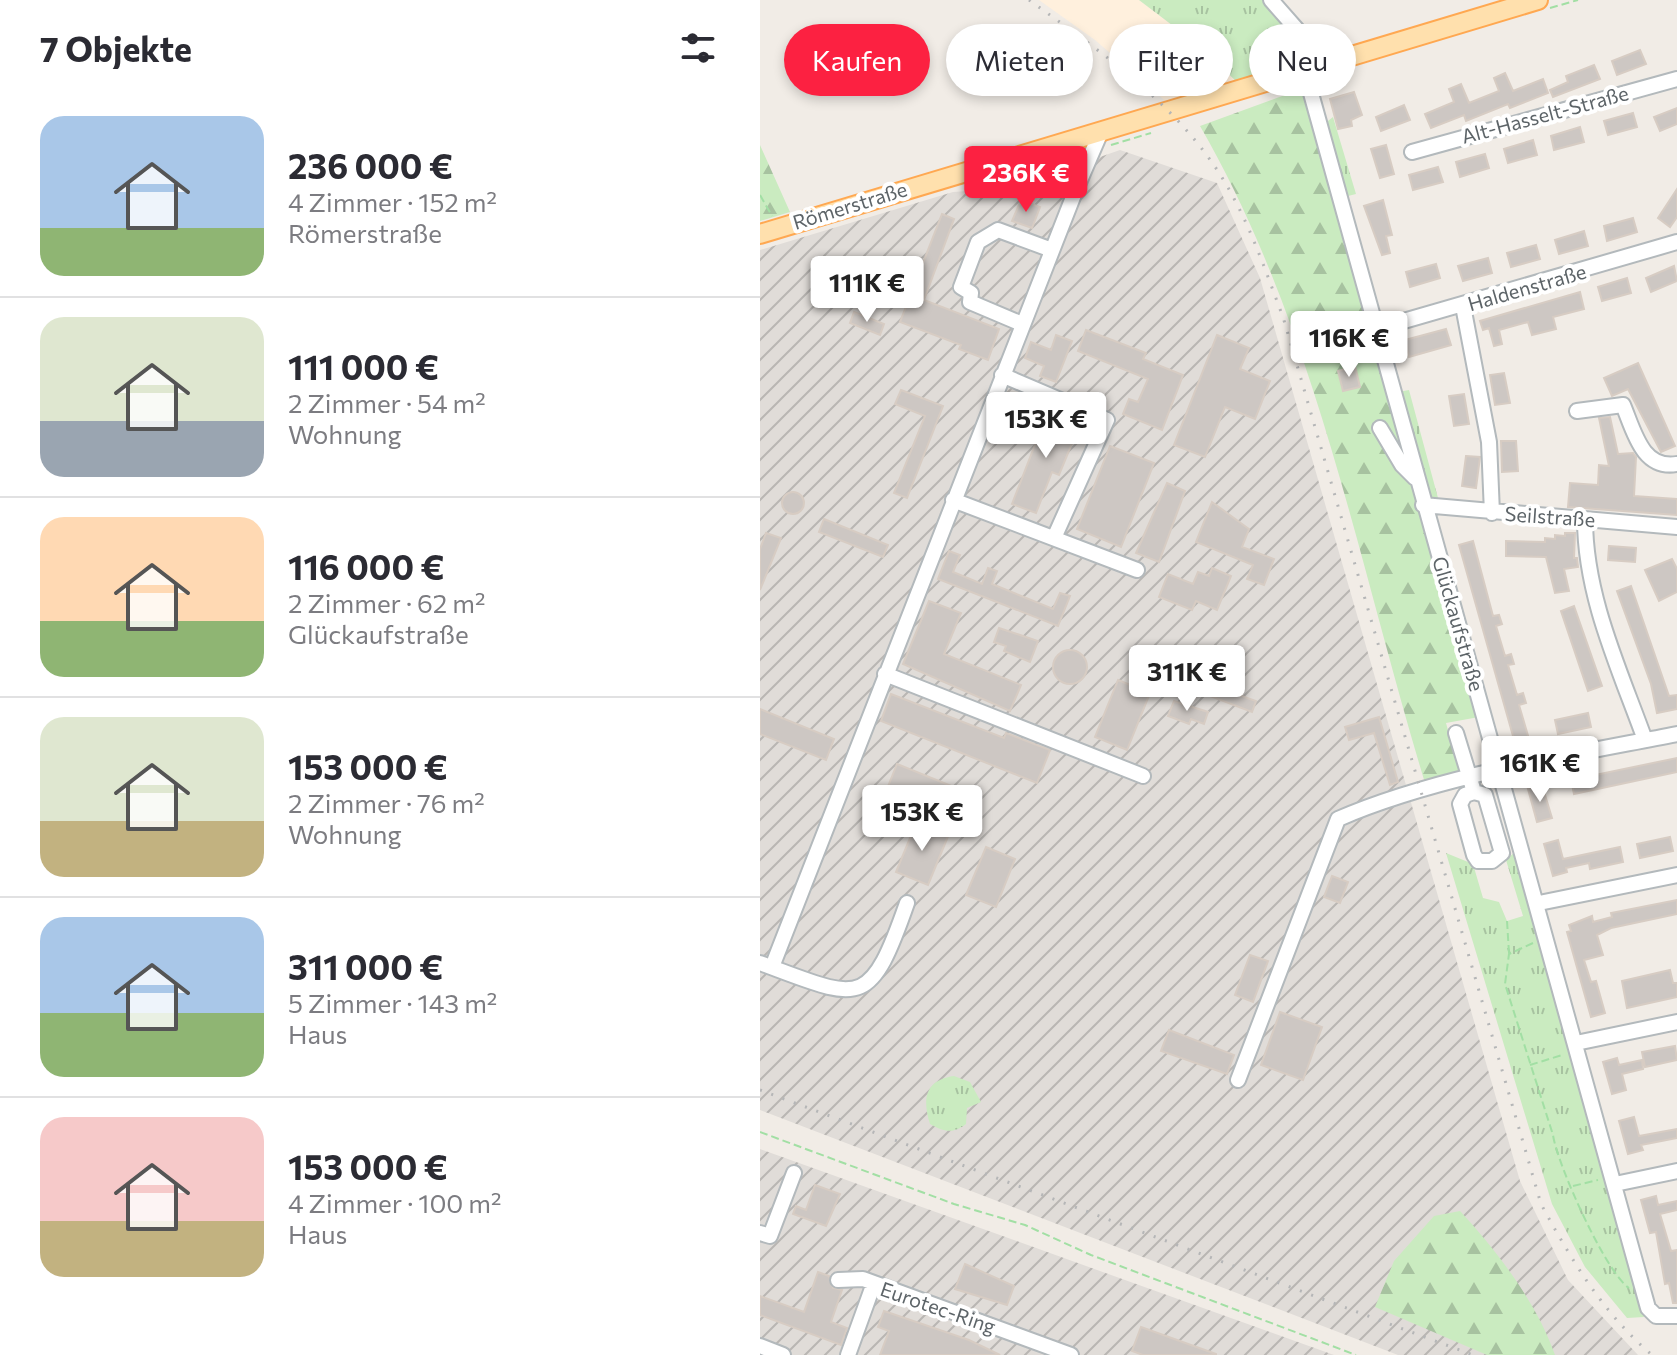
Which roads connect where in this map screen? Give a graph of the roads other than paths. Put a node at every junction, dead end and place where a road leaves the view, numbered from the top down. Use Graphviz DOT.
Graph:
graph roads {
  1 [pos="1271,0"];
  2 [pos="1538,0"];
  3 [pos="1292,24"];
  4 [pos="1356,52"];
  5 [pos="1677,79"];
  6 [pos="1249,86"];
  7 [pos="1320,96"];
  8 [pos="1100,134"];
  9 [pos="1059,146"];
  10 [pos="1412,152"];
  11 [pos="1075,192"];
  12 [pos="769,231"];
  13 [pos="1677,242"];
  14 [pos="1052,250"];
  15 [pos="1463,306"];
  16 [pos="1022,324"];
  17 [pos="1376,329"];
  18 [pos="1002,375"];
  19 [pos="1577,411"];
  20 [pos="1380,428"];
  21 [pos="1677,464"];
  22 [pos="1416,478"];
  23 [pos="953,500"];
  24 [pos="1423,505"];
  25 [pos="1492,513"];
  26 [pos="1585,519"];
  27 [pos="1677,527"];
  28 [pos="1054,538"];
  29 [pos="1137,570"];
  30 [pos="885,674"];
  31 [pos="1456,733"];
  32 [pos="1677,734"];
  33 [pos="1645,740"];
  34 [pos="1501,770"];
  35 [pos="1143,776"];
  36 [pos="1473,785"];
  37 [pos="1677,875"];
  38 [pos="907,903"];
  39 [pos="1539,903"];
  40 [pos="766,965"];
  41 [pos="1677,1022"];
  42 [pos="1577,1047"];
  43 [pos="1238,1080"];
  44 [pos="1677,1171"];
  45 [pos="794,1173"];
  46 [pos="1614,1181"];
  47 [pos="760,1233"];
  48 [pos="838,1280"];
  49 [pos="874,1283"];
  50 [pos="1677,1316"];
  51 [pos="760,1346"];
  52 [pos="1062,1353"];
  53 [pos="783,1355"];
  54 [pos="848,1355"];
  1 -- 3 [label="street, Glückaufstraße"];
  2 -- 4 [label="main road, Römerstraße"];
  5 -- 10 [label="street, Alt-Hasselt-Straße"];
  6 -- 8 [label="main road, Römerstraße"];
  7 -- 17 [label="street, Glückaufstraße"];
  8 -- 9 [label="main road, Römerstraße"];
  8 -- 11 [label="street"];
  9 -- 11 [label="street"];
  9 -- 12 [label="main road, Römerstraße"];
  11 -- 14 [label="street"];
  13 -- 15 [label="street, Haldenstraße"];
  14 -- 16 [label="street"];
  14 -- 16 [label="street"];
  15 -- 17 [label="street, Haldenstraße"];
  15 -- 25 [label="street"];
  16 -- 18 [label="street"];
  17 -- 22 [label="street, Glückaufstraße"];
  18 -- 23 [label="street"];
  18 -- 28 [label="street"];
  19 -- 21 [label="street"];
  20 -- 22 [label="street"];
  22 -- 24 [label="street, Glückaufstraße"];
  23 -- 28 [label="street"];
  23 -- 30 [label="street"];
  24 -- 25 [label="street, Seilstraße"];
  24 -- 34 [label="street, Glückaufstraße"];
  25 -- 26 [label="street, Seilstraße"];
  26 -- 27 [label="street, Seilstraße"];
  26 -- 33 [label="street"];
  28 -- 29 [label="street"];
  30 -- 35 [label="street"];
  30 -- 40 [label="street"];
  31 -- 36 [label="street"];
  32 -- 33 [label="street"];
  33 -- 34 [label="street"];
  34 -- 36 [label="street"];
  34 -- 39 [label="street, Glückaufstraße"];
  36 -- 36 [label="street"];
  36 -- 43 [label="street"];
  37 -- 39 [label="street"];
  38 -- 40 [label="street"];
  39 -- 42 [label="street, Glückaufstraße"];
  41 -- 42 [label="street"];
  42 -- 46 [label="street, Glückaufstraße"];
  44 -- 46 [label="street"];
  45 -- 47 [label="street"];
  46 -- 50 [label="street, Glückaufstraße"];
  48 -- 49 [label="street"];
  49 -- 52 [label="street, Eurotec-Ring"];
  49 -- 54 [label="street, Eurotec-Ring"];
  51 -- 53 [label="street"];
}
